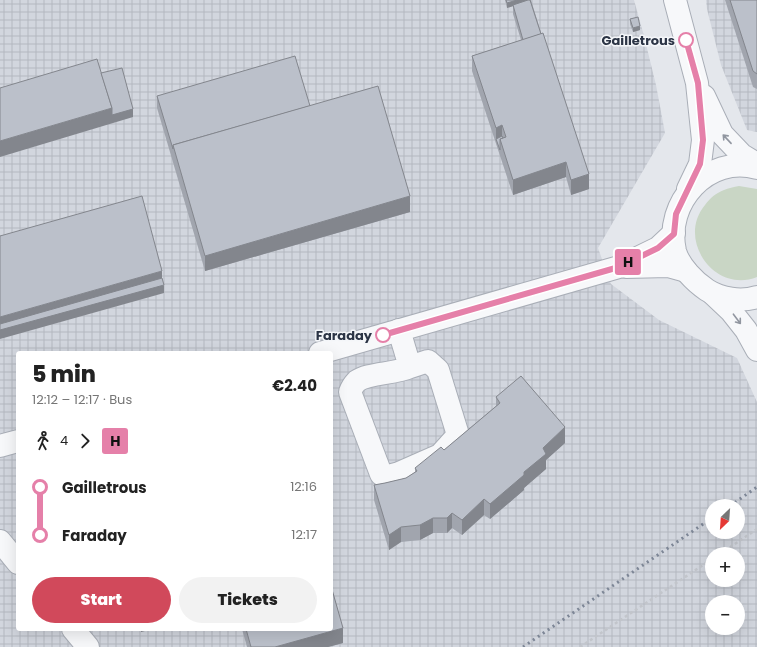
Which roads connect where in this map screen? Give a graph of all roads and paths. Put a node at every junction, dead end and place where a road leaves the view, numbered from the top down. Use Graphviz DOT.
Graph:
graph roads {
  1 [pos="675,0"];
  2 [pos="698,83"];
  3 [pos="757,164"];
  4 [pos="757,168"];
  5 [pos="685,196"];
  6 [pos="674,234"];
  7 [pos="619,267"];
  8 [pos="686,272"];
  9 [pos="712,293"];
  10 [pos="757,297"];
  11 [pos="399,330"];
  12 [pos="757,350"];
  13 [pos="327,351"];
  14 [pos="410,367"];
  15 [pos="16,442"];
  16 [pos="0,446"];
  17 [pos="757,529"];
  18 [pos="0,541"];
  19 [pos="730,547"];
  20 [pos="16,561"];
  21 [pos="705,564"];
  22 [pos="75,631"];
  23 [pos="88,647"];
  24 [pos="580,647"];
  1 -- 2 [label="street"];
  3 -- 2 [label="street, one-way"];
  2 -- 5 [label="street"];
  4 -- 5 [label="street"];
  5 -- 6 [label="street"];
  6 -- 7 [label="street"];
  6 -- 8 [label="street"];
  7 -- 8 [label="street"];
  7 -- 11 [label="street"];
  8 -- 9 [label="street"];
  9 -- 10 [label="street"];
  9 -- 12 [label="street, one-way"];
  11 -- 13 [label="street"];
  11 -- 14 [label="street"];
  14 -- 14 [label="street"];
  15 -- 16 [label="street"];
  17 -- 19 [label="path"];
  18 -- 20 [label="street"];
  21 -- 24 [label="path"];
  22 -- 23 [label="street"];
}
